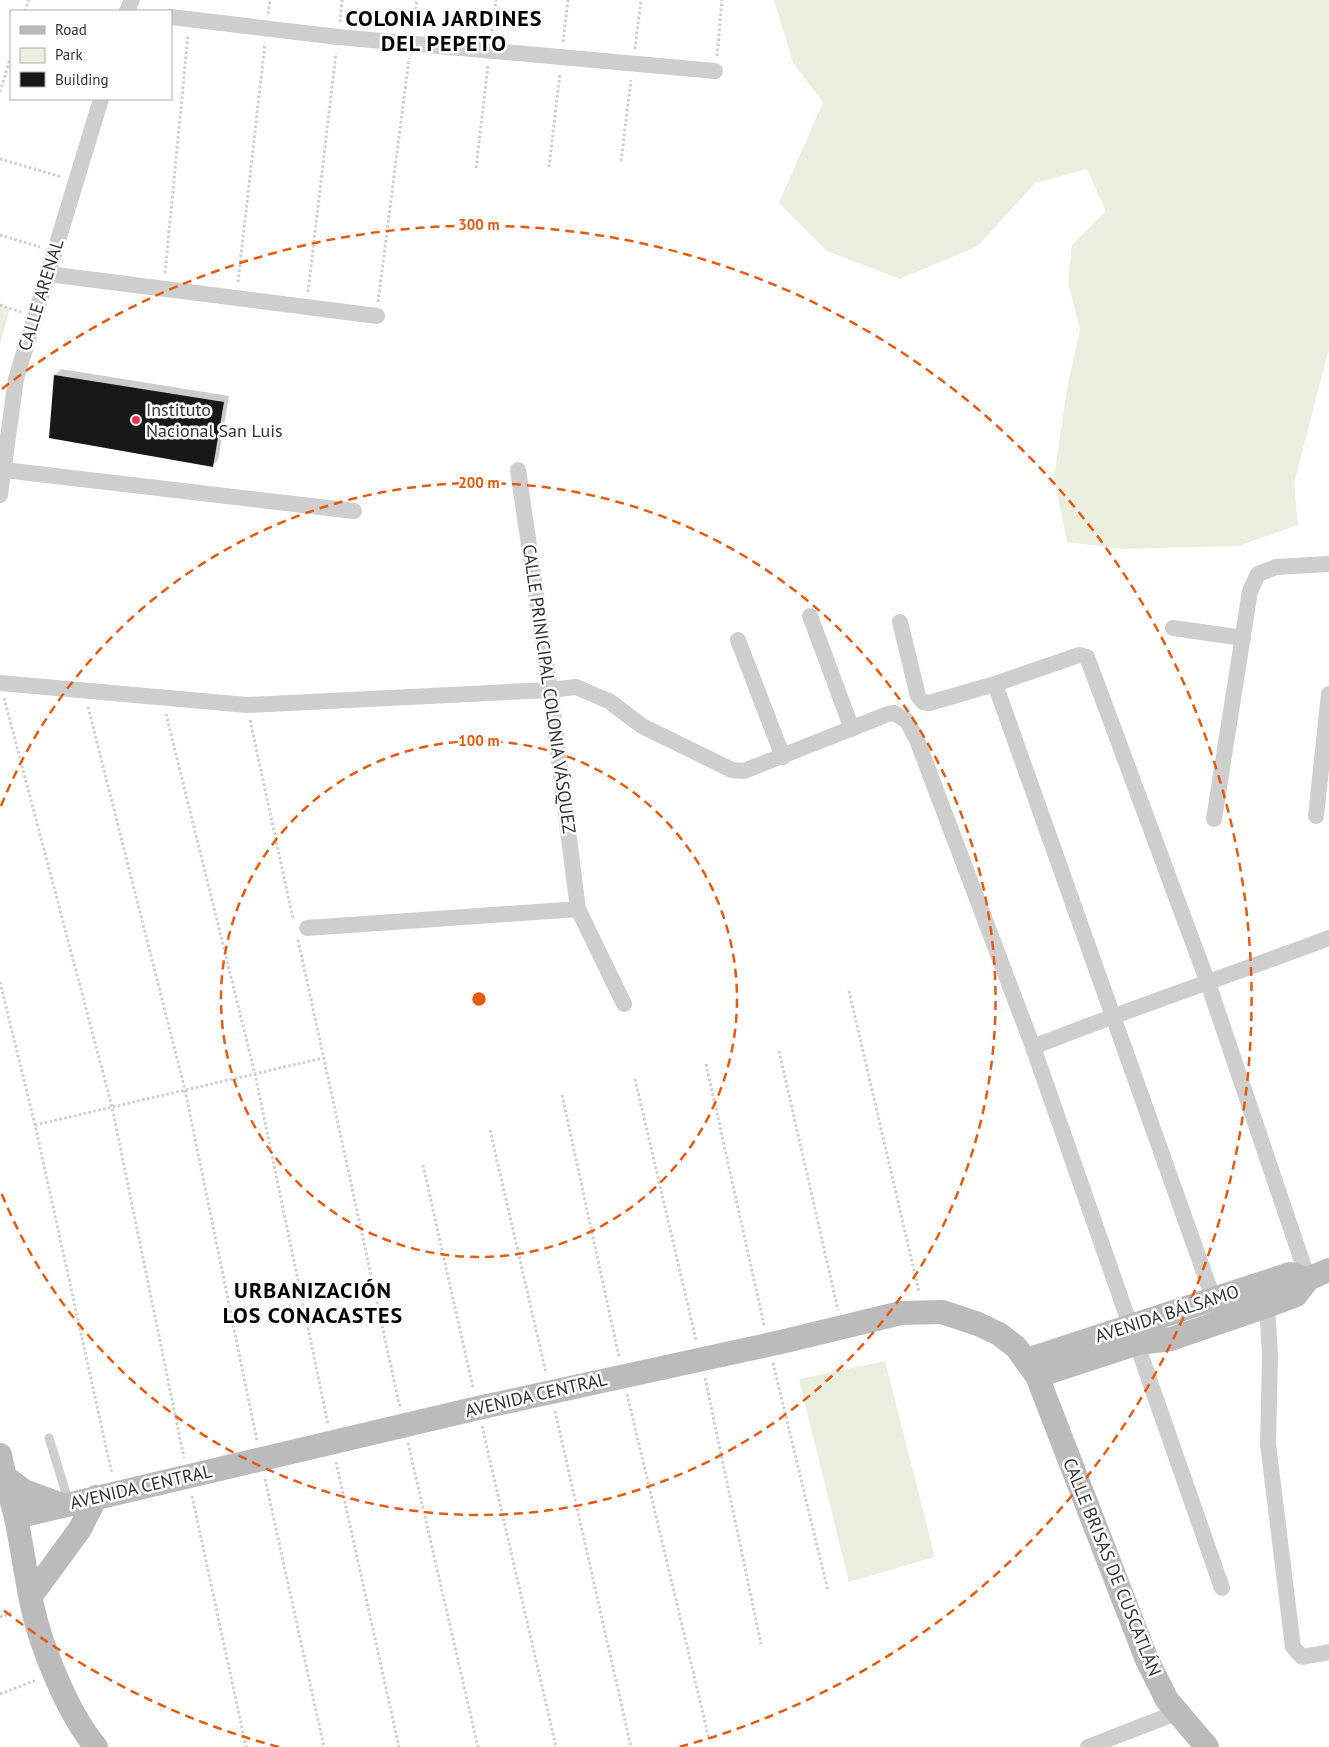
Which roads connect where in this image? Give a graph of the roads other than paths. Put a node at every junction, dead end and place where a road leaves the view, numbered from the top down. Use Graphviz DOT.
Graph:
graph roads {
  1 [pos="172,17"];
  2 [pos="715,71"];
  3 [pos="100,100"];
  4 [pos="48,274"];
  5 [pos="376,316"];
  6 [pos="8,380"];
  7 [pos="4,470"];
  8 [pos="518,470"];
  9 [pos="0,495"];
  10 [pos="354,511"];
  11 [pos="1329,564"];
  12 [pos="810,616"];
  13 [pos="900,622"];
  14 [pos="1173,628"];
  15 [pos="1243,638"];
  16 [pos="738,640"];
  17 [pos="995,684"];
  18 [pos="1,688"];
  19 [pos="550,690"];
  20 [pos="1329,694"];
  21 [pos="923,702"];
  22 [pos="907,721"];
  23 [pos="852,729"];
  24 [pos="783,757"];
  25 [pos="1316,816"];
  26 [pos="1214,820"];
  27 [pos="578,909"];
  28 [pos="299,929"];
  29 [pos="1329,938"];
  30 [pos="1208,983"];
  31 [pos="624,1004"];
  32 [pos="1114,1015"];
  33 [pos="1034,1047"];
  34 [pos="1318,1274"];
  35 [pos="1214,1300"];
  36 [pos="1267,1306"];
  37 [pos="1221,1323"];
  38 [pos="1135,1335"];
  39 [pos="1032,1368"];
  40 [pos="50,1438"];
  41 [pos="2,1466"];
  42 [pos="106,1496"];
  43 [pos="66,1504"];
  44 [pos="16,1517"];
  45 [pos="1222,1588"];
  46 [pos="31,1596"];
  47 [pos="1329,1652"];
  48 [pos="1176,1713"];
  49 [pos="96,1747"];
  50 [pos="1088,1747"];
  51 [pos="1207,1747"];
  1 -- 2 [label="street"];
  3 -- 4 [label="street, CALLE ARENAL"];
  4 -- 5 [label="street"];
  4 -- 6 [label="street, CALLE ARENAL"];
  6 -- 7 [label="street, CALLE ARENAL"];
  7 -- 9 [label="street, CALLE ARENAL"];
  7 -- 10 [label="street"];
  8 -- 19 [label="street, CALLE PRINICIPAL COLONIA VÁSQUEZ"];
  11 -- 15 [label="street"];
  12 -- 23 [label="street"];
  13 -- 21 [label="street"];
  14 -- 15 [label="street"];
  15 -- 26 [label="street"];
  16 -- 24 [label="street"];
  17 -- 21 [label="street"];
  17 -- 30 [label="street"];
  17 -- 32 [label="street"];
  18 -- 19 [label="street"];
  19 -- 24 [label="street"];
  19 -- 27 [label="street, CALLE PRINICIPAL COLONIA VÁSQUEZ"];
  20 -- 25 [label="street"];
  21 -- 22 [label="street"];
  22 -- 23 [label="street"];
  22 -- 33 [label="street"];
  23 -- 24 [label="street"];
  27 -- 28 [label="street"];
  27 -- 31 [label="street, CALLE PRINICIPAL COLONIA VÁSQUEZ"];
  29 -- 30 [label="street"];
  30 -- 32 [label="street"];
  30 -- 34 [label="street"];
  32 -- 33 [label="street"];
  32 -- 35 [label="street"];
  33 -- 38 [label="street"];
  34 -- 35 [label="street, AVENIDA BÁLSAMO"];
  34 -- 36 [label="street, AVENIDA BÁLSAMO"];
  35 -- 37 [label="street"];
  35 -- 38 [label="street, AVENIDA BÁLSAMO"];
  36 -- 37 [label="street, AVENIDA BÁLSAMO"];
  36 -- 47 [label="street"];
  37 -- 38 [label="street, AVENIDA BÁLSAMO"];
  38 -- 39 [label="street, AVENIDA BÁLSAMO"];
  38 -- 45 [label="street"];
  39 -- 42 [label="street, AVENIDA CENTRAL"];
  39 -- 48 [label="street, CALLE BRISAS DE CUSCATLÁN"];
  40 -- 43 [label="lane"];
  41 -- 43 [label="street"];
  41 -- 44 [label="street"];
  42 -- 43 [label="street, AVENIDA CENTRAL"];
  42 -- 46 [label="street"];
  43 -- 44 [label="street, AVENIDA CENTRAL"];
  44 -- 46 [label="street"];
  46 -- 49 [label="street"];
  48 -- 50 [label="street"];
  48 -- 51 [label="street, CALLE BRISAS DE CUSCATLÁN"];
}
